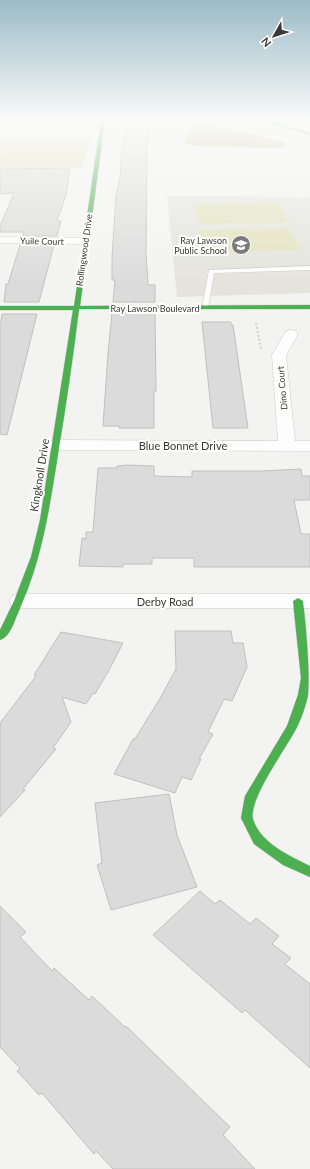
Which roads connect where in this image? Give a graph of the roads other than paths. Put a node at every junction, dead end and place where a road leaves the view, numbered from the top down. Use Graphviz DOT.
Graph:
graph roads {
  1 [pos="95,175"];
  2 [pos="0,240"];
  3 [pos="85,241"];
  4 [pos="310,268"];
  5 [pos="310,307"];
  6 [pos="0,308"];
  7 [pos="75,308"];
  8 [pos="205,308"];
  9 [pos="291,334"];
  10 [pos="55,445"];
  11 [pos="287,446"];
  12 [pos="310,446"];
  13 [pos="19,601"];
  14 [pos="304,601"];
  15 [pos="0,637"];
  16 [pos="310,872"];
  1 -- 3 [label="street, Rollingwood Drive"];
  2 -- 3 [label="street, Yuile Court"];
  3 -- 7 [label="street, Rollingwood Drive"];
  4 -- 8 [label="lane"];
  5 -- 8 [label="street, Ray Lawson Boulevard"];
  6 -- 7 [label="street, Ray Lawson Boulevard"];
  7 -- 8 [label="street, Ray Lawson Boulevard"];
  7 -- 10 [label="street, Kingknoll Drive"];
  9 -- 11 [label="street, Dino Court"];
  10 -- 11 [label="street, Blue Bonnet Drive"];
  10 -- 13 [label="street, Kingknoll Drive"];
  11 -- 12 [label="street, Blue Bonnet Drive"];
  13 -- 14 [label="street, Derby Road"];
  13 -- 15 [label="street, Kingknoll Drive"];
  14 -- 16 [label="street"];
}
